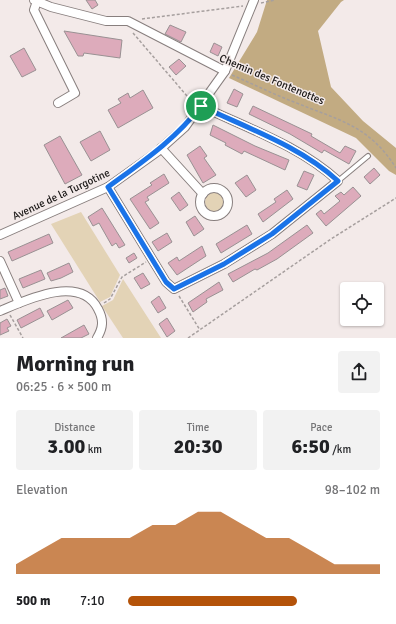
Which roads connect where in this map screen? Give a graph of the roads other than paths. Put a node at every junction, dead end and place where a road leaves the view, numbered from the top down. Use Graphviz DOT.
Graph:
graph roads {
  1 [pos="38,0"];
  2 [pos="253,3"];
  3 [pos="225,71"];
  4 [pos="58,103"];
  5 [pos="199,107"];
  6 [pos="161,148"];
  7 [pos="368,156"];
  8 [pos="338,181"];
  9 [pos="108,187"];
  10 [pos="203,194"];
  11 [pos="0,235"];
  12 [pos="0,261"];
  13 [pos="19,303"];
  14 [pos="3,310"];
  15 [pos="97,338"];
  1 -- 3 [label="street, Chemin des Fontenottes"];
  1 -- 4 [label="street"];
  2 -- 3 [label="street, Avenue de la Turgotine"];
  3 -- 5 [label="street, Avenue de la Turgotine"];
  5 -- 6 [label="street, Avenue de la Turgotine"];
  5 -- 8 [label="street"];
  6 -- 9 [label="street, Avenue de la Turgotine"];
  6 -- 10 [label="street"];
  7 -- 8 [label="lane"];
  8 -- 9 [label="street"];
  9 -- 11 [label="street, Avenue de la Turgotine"];
  12 -- 13 [label="street"];
  13 -- 14 [label="street"];
  13 -- 15 [label="street"];
}
